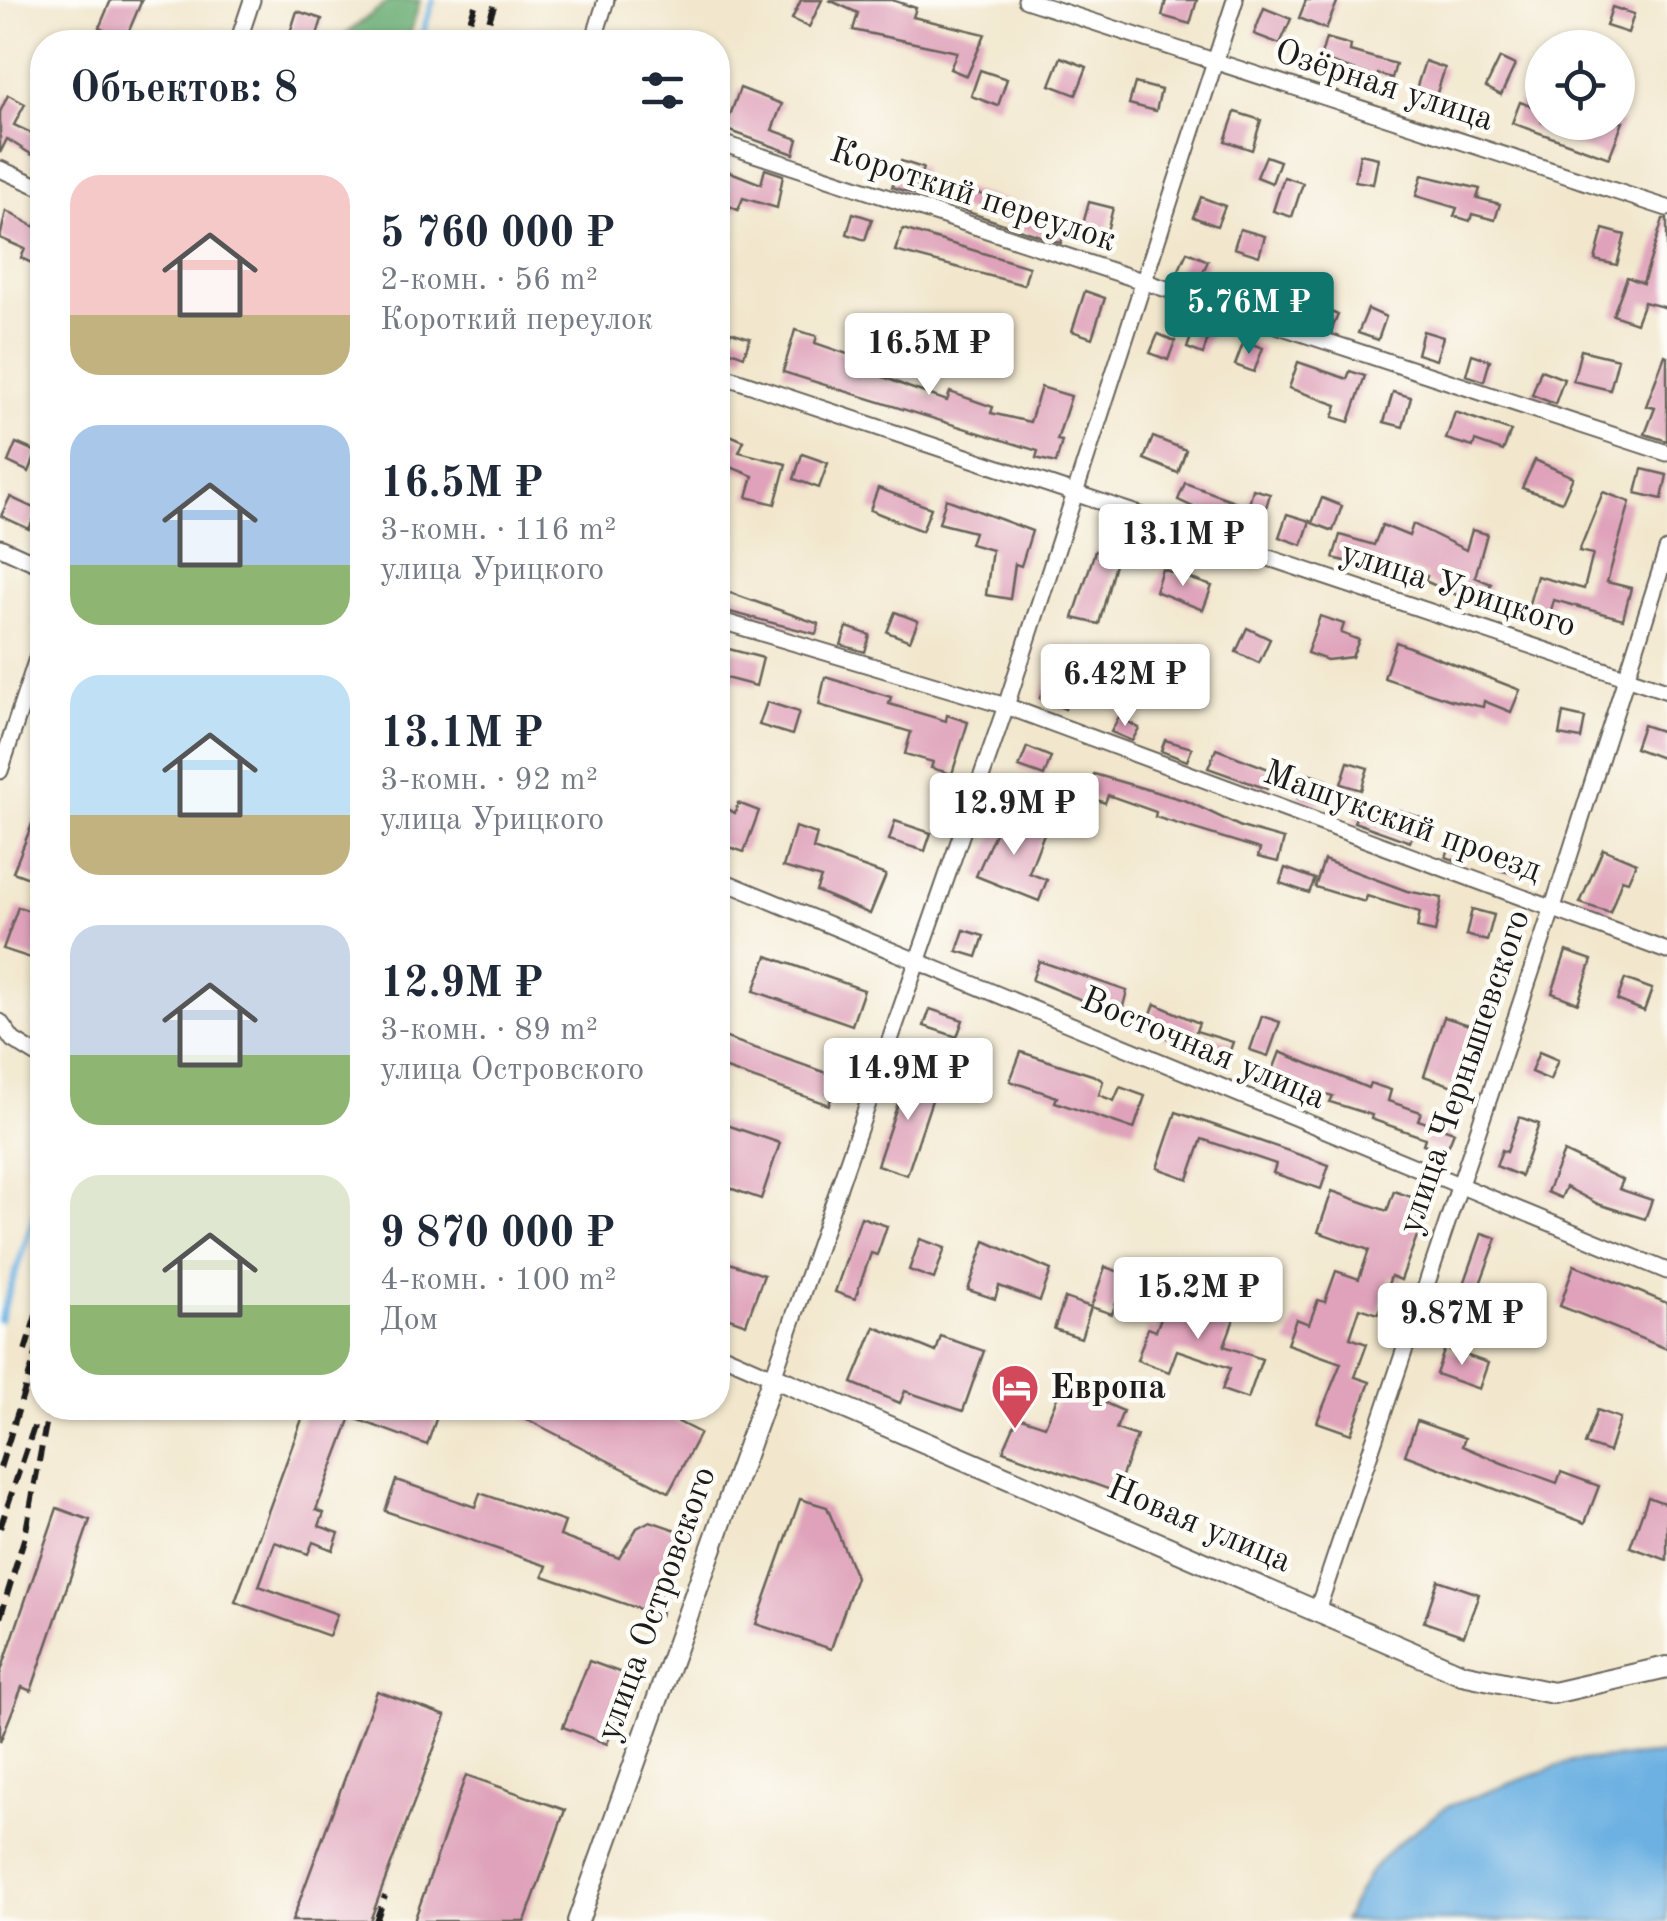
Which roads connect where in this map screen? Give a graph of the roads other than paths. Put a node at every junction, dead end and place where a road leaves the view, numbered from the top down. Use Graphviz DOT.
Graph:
graph roads {
  1 [pos="252,0"];
  2 [pos="606,0"];
  3 [pos="1026,0"];
  4 [pos="1235,0"];
  5 [pos="242,30"];
  6 [pos="597,30"];
  7 [pos="1214,63"];
  8 [pos="730,146"];
  9 [pos="0,169"];
  10 [pos="30,183"];
  11 [pos="1667,208"];
  12 [pos="1141,283"];
  13 [pos="730,378"];
  14 [pos="1667,453"];
  15 [pos="1074,494"];
  16 [pos="0,547"];
  17 [pos="1667,550"];
  18 [pos="30,561"];
  19 [pos="730,624"];
  20 [pos="1624,676"];
  21 [pos="30,680"];
  22 [pos="1667,691"];
  23 [pos="1006,706"];
  24 [pos="0,771"];
  25 [pos="730,884"];
  26 [pos="1553,907"];
  27 [pos="1667,952"];
  28 [pos="917,963"];
  29 [pos="0,1022"];
  30 [pos="30,1051"];
  31 [pos="1456,1186"];
  32 [pos="1667,1270"];
  33 [pos="730,1358"];
  34 [pos="773,1377"];
  35 [pos="1316,1611"];
  36 [pos="1667,1667"];
  37 [pos="578,1921"];
  1 -- 5 [label="street"];
  2 -- 6 [label="street"];
  3 -- 7 [label="street, Озёрная улица"];
  4 -- 7 [label="street, улица Островского"];
  7 -- 11 [label="street, Озёрная улица"];
  7 -- 12 [label="street, улица Островского"];
  8 -- 12 [label="street, Короткий переулок"];
  9 -- 10 [label="street"];
  12 -- 14 [label="street, Короткий переулок"];
  12 -- 15 [label="street, улица Островского"];
  13 -- 15 [label="street, улица Урицкого"];
  15 -- 20 [label="street, улица Урицкого"];
  15 -- 23 [label="street, улица Островского"];
  16 -- 18 [label="street"];
  17 -- 20 [label="street, улица Чернышевского"];
  19 -- 23 [label="street, Машукский проезд"];
  20 -- 22 [label="street, улица Урицкого"];
  20 -- 26 [label="street, улица Чернышевского"];
  21 -- 24 [label="street"];
  23 -- 26 [label="street, Машукский проезд"];
  23 -- 28 [label="street, улица Островского"];
  25 -- 28 [label="street, Восточная улица"];
  26 -- 27 [label="street, Машукский проезд"];
  26 -- 31 [label="street, улица Чернышевского"];
  28 -- 31 [label="street, Восточная улица"];
  28 -- 34 [label="street, улица Островского"];
  29 -- 30 [label="street"];
  31 -- 32 [label="street, Восточная улица"];
  31 -- 35 [label="street, улица Чернышевского"];
  33 -- 34 [label="street, Новая улица"];
  34 -- 35 [label="street, Новая улица"];
  34 -- 37 [label="street, улица Островского"];
  35 -- 36 [label="street, Новая улица"];
}
